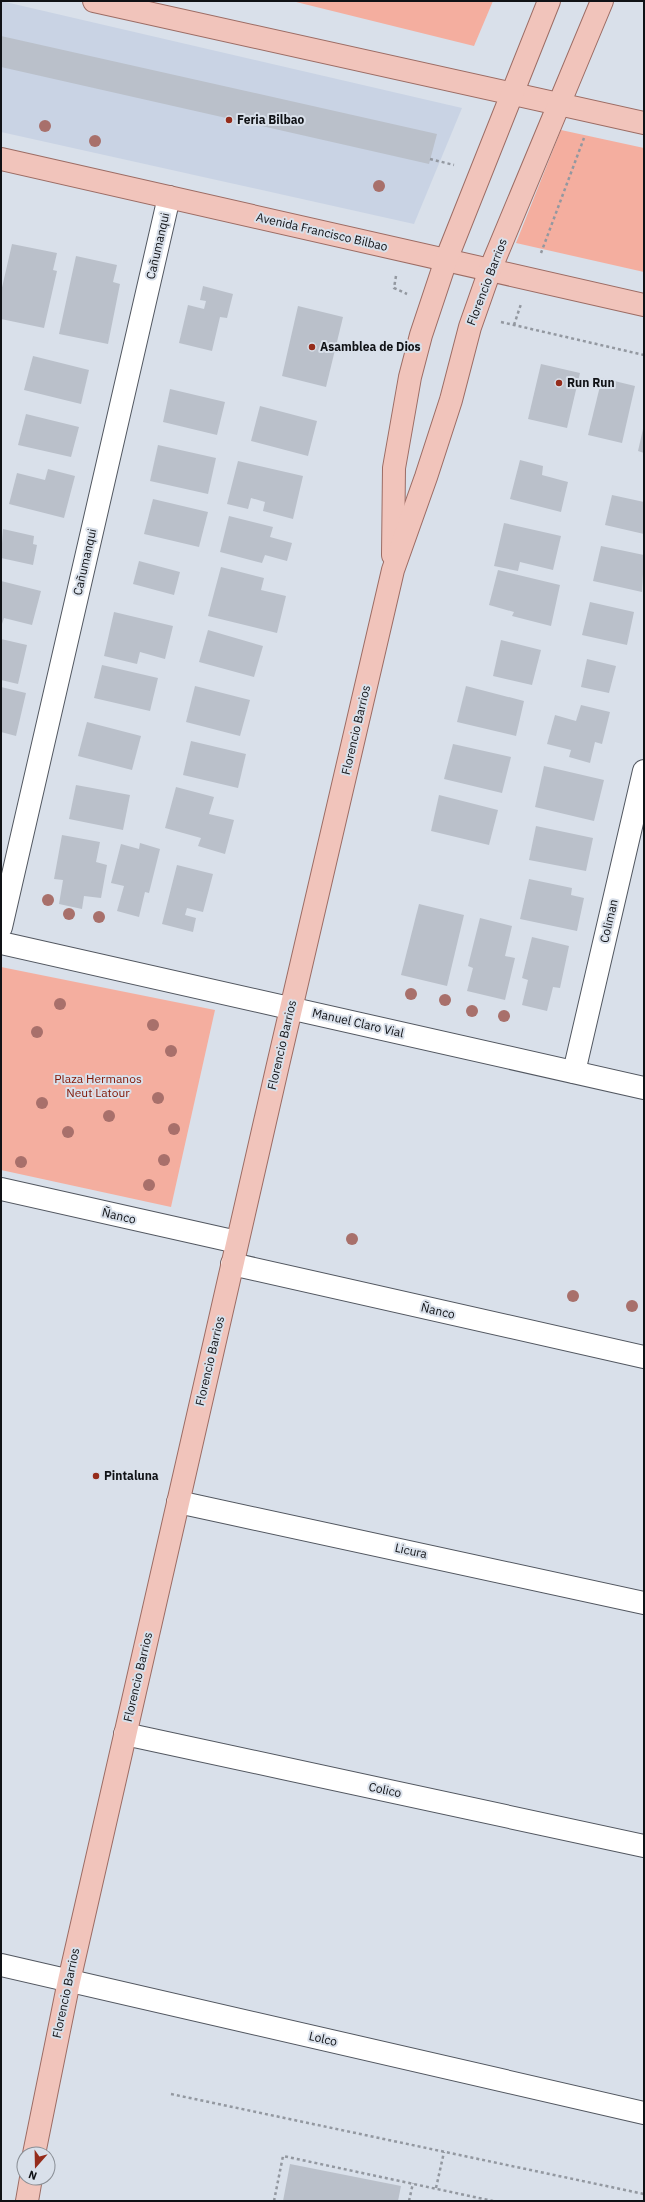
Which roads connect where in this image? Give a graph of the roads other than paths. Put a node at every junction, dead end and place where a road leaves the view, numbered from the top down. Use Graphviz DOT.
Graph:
graph roads {
  1 [pos="549,1"];
  2 [pos="602,1"];
  3 [pos="102,2"];
  4 [pos="513,94"];
  5 [pos="559,104"];
  6 [pos="644,123"];
  7 [pos="1,159"];
  8 [pos="169,197"];
  9 [pos="446,260"];
  10 [pos="490,270"];
  11 [pos="644,305"];
  12 [pos="393,570"];
  13 [pos="644,771"];
  14 [pos="1,927"];
  15 [pos="1,943"];
  16 [pos="291,1008"];
  17 [pos="574,1072"];
  18 [pos="644,1088"];
  19 [pos="1,1189"];
  20 [pos="237,1242"];
  21 [pos="232,1264"];
  22 [pos="644,1357"];
  23 [pos="178,1502"];
  24 [pos="644,1603"];
  25 [pos="125,1734"];
  26 [pos="644,1846"];
  27 [pos="1,1965"];
  28 [pos="69,1981"];
  29 [pos="644,2113"];
  30 [pos="36,2146"];
  31 [pos="29,2186"];
  32 [pos="27,2201"];
  1 -- 4 [label="main road, Florencio Barrios"];
  2 -- 5 [label="main road, Florencio Barrios"];
  3 -- 4 [label="main road"];
  4 -- 5 [label="main road"];
  4 -- 9 [label="main road, Florencio Barrios"];
  5 -- 6 [label="main road"];
  5 -- 10 [label="main road, Florencio Barrios"];
  7 -- 8 [label="main road, Avenida Francisco Bilbao"];
  8 -- 9 [label="main road, Avenida Francisco Bilbao"];
  8 -- 14 [label="street, Cañumanqui"];
  9 -- 10 [label="main road, Avenida Francisco Bilbao"];
  9 -- 12 [label="main road, Florencio Barrios"];
  10 -- 11 [label="main road, Avenida Francisco Bilbao"];
  10 -- 12 [label="main road, Florencio Barrios"];
  12 -- 16 [label="main road, Florencio Barrios"];
  13 -- 17 [label="street, Coliman"];
  15 -- 16 [label="street, Manuel Claro Vial"];
  16 -- 17 [label="street, Manuel Claro Vial"];
  16 -- 20 [label="main road, Florencio Barrios"];
  17 -- 18 [label="street, Manuel Claro Vial"];
  19 -- 20 [label="street, Ñanco"];
  20 -- 21 [label="main road, Florencio Barrios"];
  21 -- 22 [label="street, Ñanco"];
  21 -- 23 [label="main road, Florencio Barrios"];
  23 -- 24 [label="street, Licura"];
  23 -- 25 [label="main road, Florencio Barrios"];
  25 -- 26 [label="street, Colico"];
  25 -- 28 [label="main road, Florencio Barrios"];
  27 -- 28 [label="street, Lolco"];
  28 -- 29 [label="street, Lolco"];
  28 -- 30 [label="main road, Florencio Barrios"];
  31 -- 32 [label="main road"];
}
